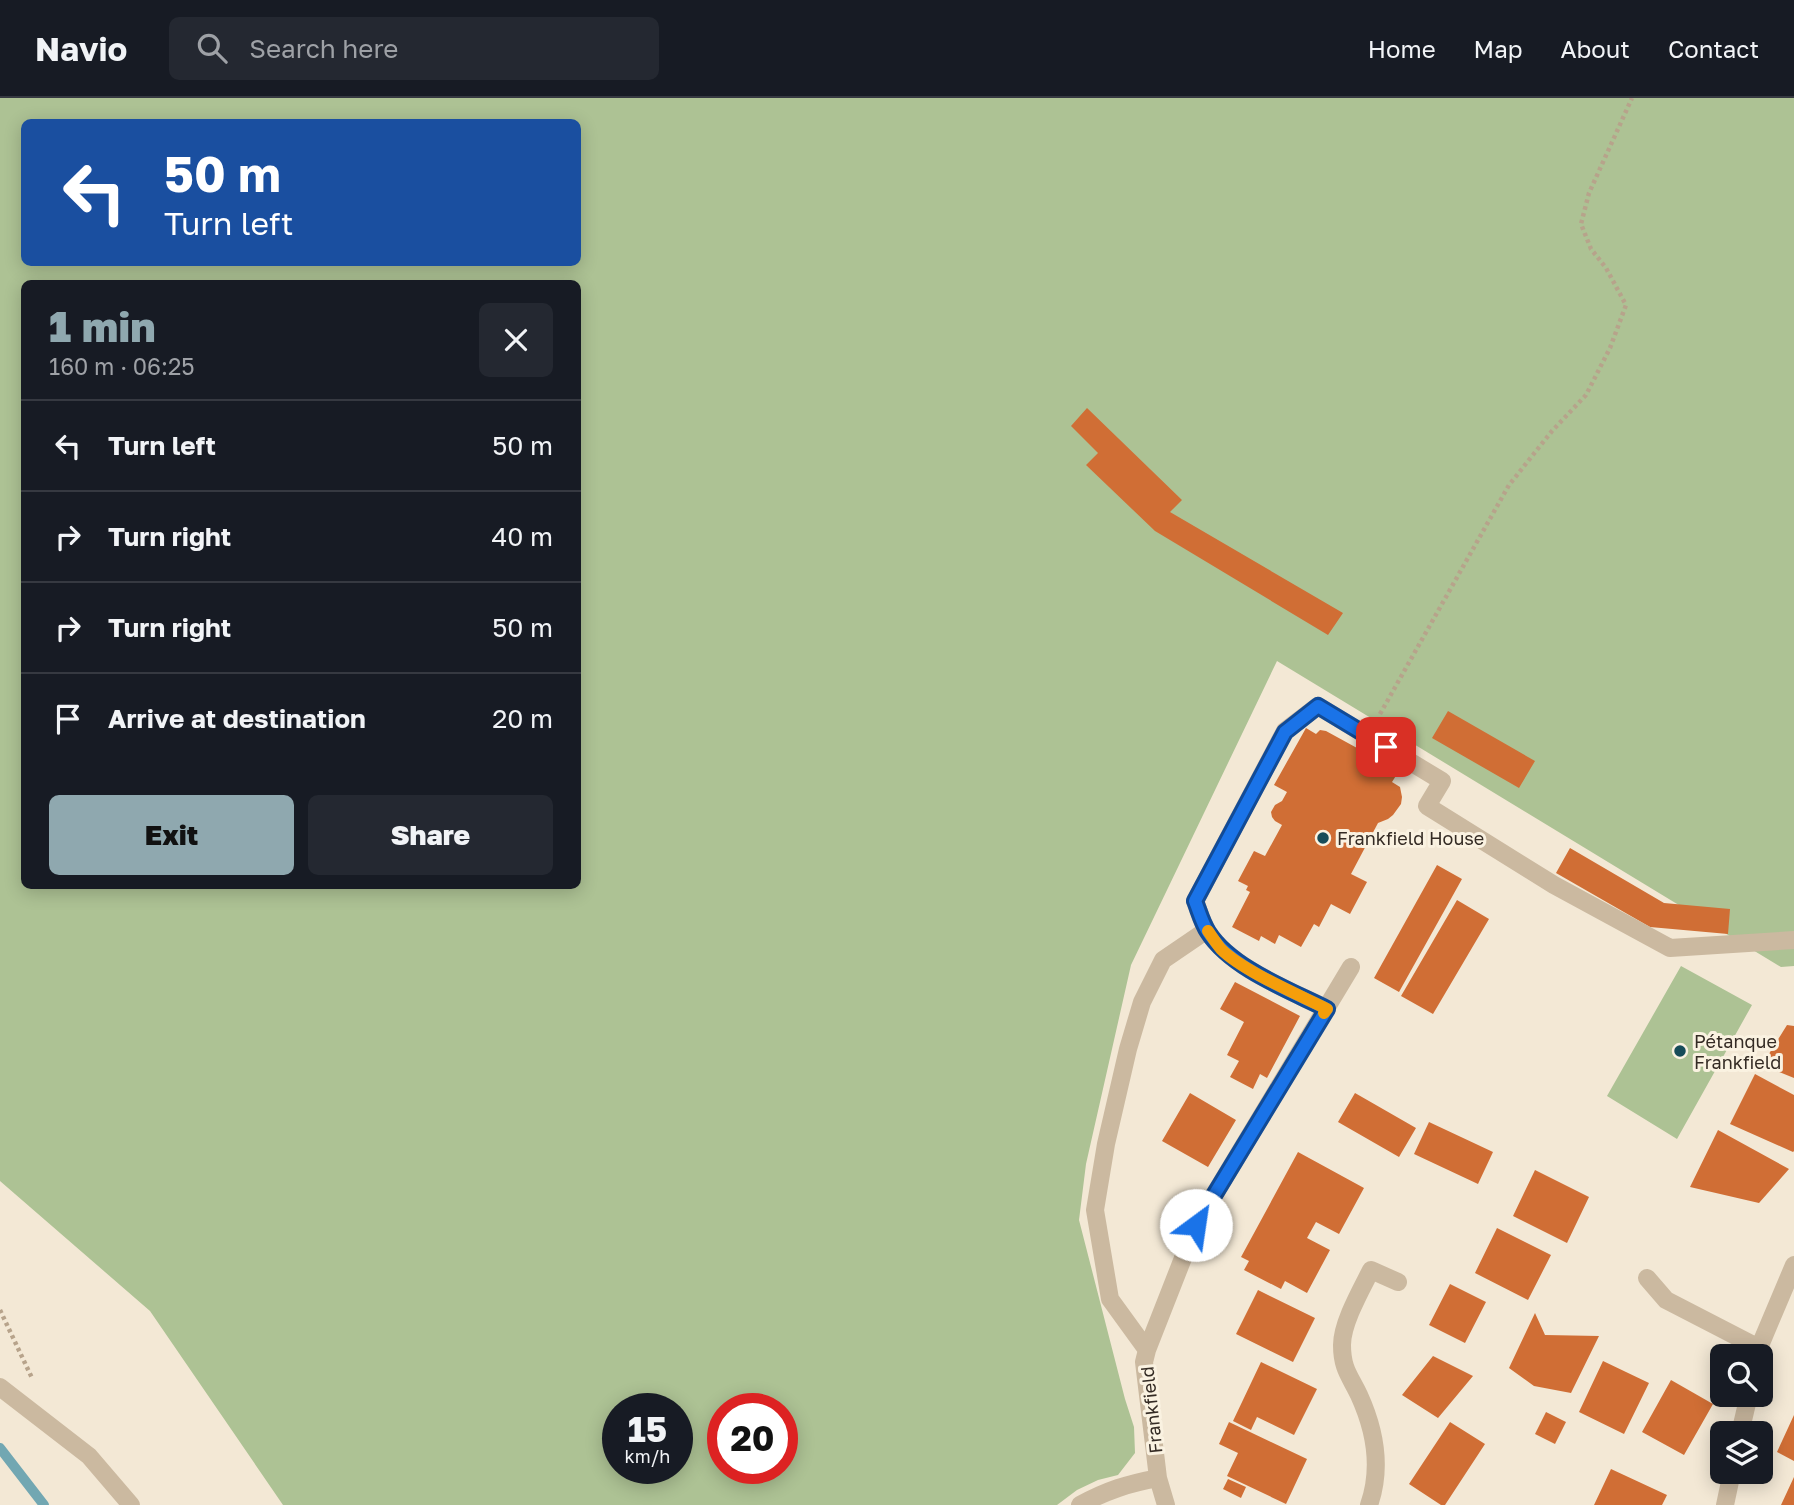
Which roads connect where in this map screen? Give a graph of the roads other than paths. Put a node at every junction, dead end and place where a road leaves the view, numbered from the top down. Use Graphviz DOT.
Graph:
graph roads {
  1 [pos="1207,930"];
  2 [pos="1794,940"];
  3 [pos="1350,967"];
  4 [pos="1327,1009"];
  5 [pos="1794,1265"];
  6 [pos="1647,1278"];
  7 [pos="1398,1282"];
  8 [pos="1744,1344"];
  9 [pos="1761,1344"];
  10 [pos="1147,1350"];
  11 [pos="0,1387"];
  12 [pos="1158,1478"];
  13 [pos="1729,1484"];
  14 [pos="131,1505"];
  15 [pos="1080,1505"];
  16 [pos="1166,1505"];
  17 [pos="1369,1505"];
  18 [pos="1725,1505"];
  1 -- 2 [label="street"];
  1 -- 4 [label="street"];
  1 -- 10 [label="street"];
  3 -- 4 [label="street, Frankfield"];
  4 -- 10 [label="street, Frankfield"];
  5 -- 9 [label="street"];
  6 -- 8 [label="street"];
  7 -- 17 [label="street"];
  10 -- 12 [label="street, Frankfield"];
  11 -- 14 [label="street"];
  12 -- 15 [label="street, Frankfield"];
  12 -- 16 [label="street, Frankfield"];
  13 -- 18 [label="street"];
}
